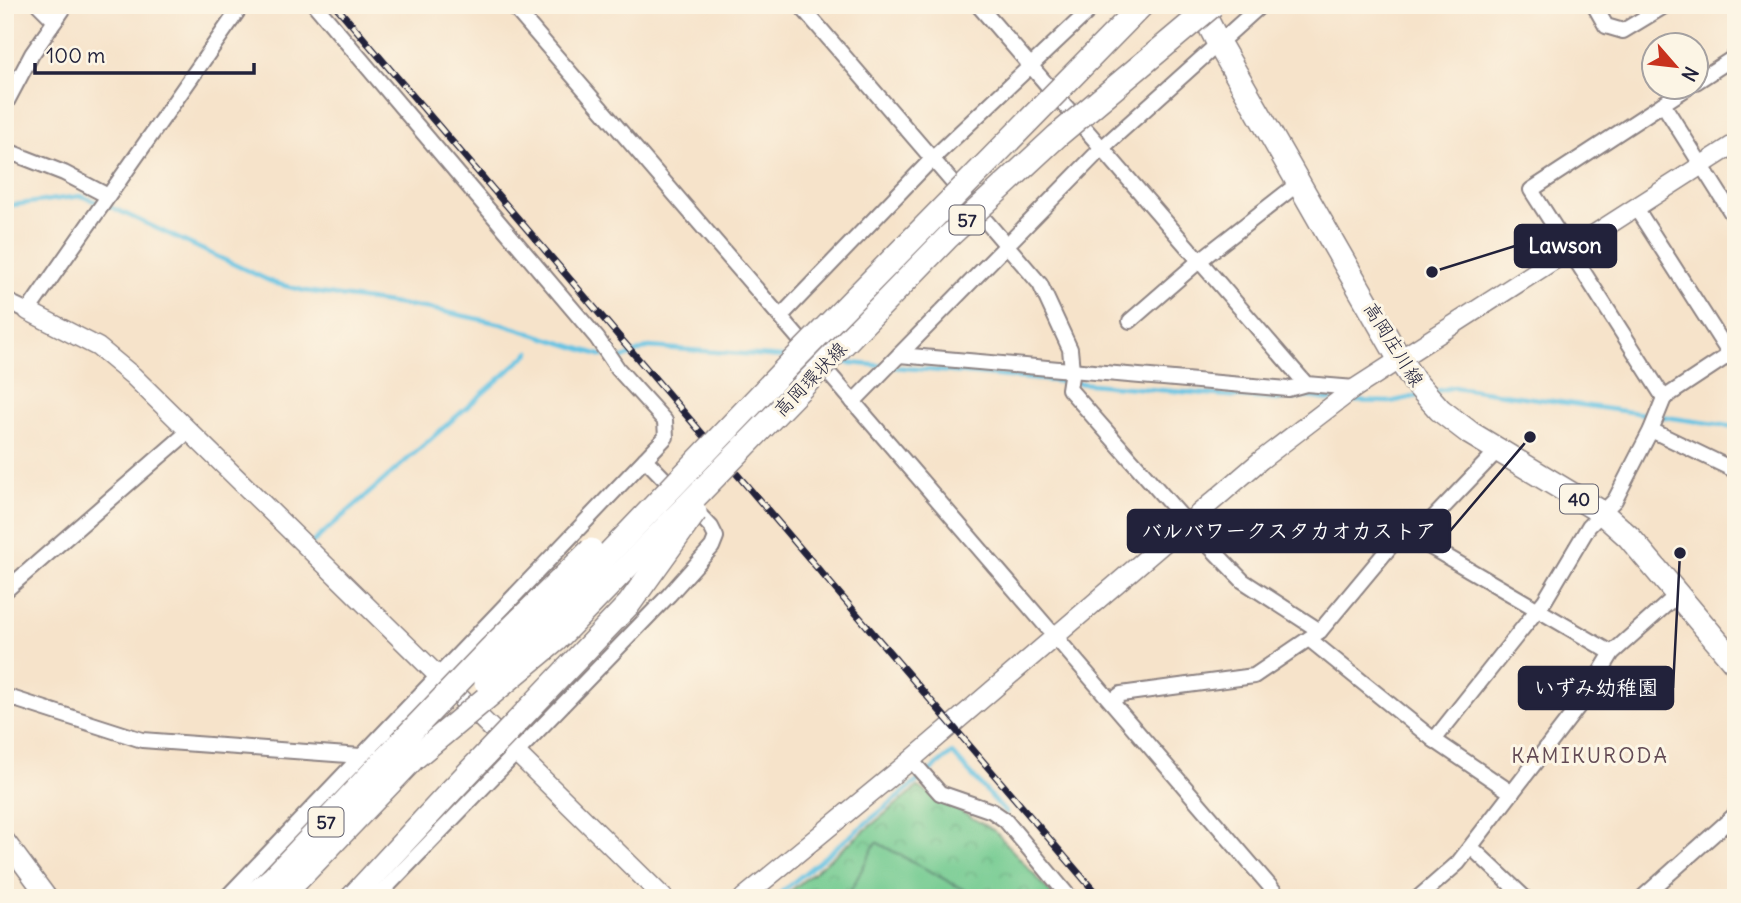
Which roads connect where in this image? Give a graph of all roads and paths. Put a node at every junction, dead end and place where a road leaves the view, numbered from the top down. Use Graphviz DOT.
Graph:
graph roads {
  1 [pos="39,5"];
  2 [pos="66,5"];
  3 [pos="242,5"];
  4 [pos="315,5"];
  5 [pos="512,5"];
  6 [pos="800,5"];
  7 [pos="978,5"];
  8 [pos="1096,5"];
  9 [pos="1142,5"];
  10 [pos="1199,5"];
  11 [pos="1213,5"];
  12 [pos="1261,5"];
  13 [pos="1594,5"];
  14 [pos="1666,5"];
  15 [pos="55,21"];
  16 [pos="1219,44"];
  17 [pos="1736,56"];
  18 [pos="1031,66"];
  19 [pos="1710,73"];
  20 [pos="1666,102"];
  21 [pos="1663,104"];
  22 [pos="5,106"];
  23 [pos="1736,143"];
  24 [pos="1102,148"];
  25 [pos="5,150"];
  26 [pos="932,159"];
  27 [pos="1702,165"];
  28 [pos="1300,182"];
  29 [pos="108,196"];
  30 [pos="1636,208"];
  31 [pos="1736,220"];
  32 [pos="1006,244"];
  33 [pos="1570,250"];
  34 [pos="1199,261"];
  35 [pos="5,300"];
  36 [pos="28,311"];
  37 [pos="781,316"];
  38 [pos="1130,321"];
  39 [pos="899,355"];
  40 [pos="1733,359"];
  41 [pos="1400,360"];
  42 [pos="1071,378"];
  43 [pos="1306,384"];
  44 [pos="1350,392"];
  45 [pos="1664,398"];
  46 [pos="853,402"];
  47 [pos="1651,430"];
  48 [pos="189,432"];
  49 [pos="1497,451"];
  50 [pos="738,453"];
  51 [pos="645,459"];
  52 [pos="1736,471"];
  53 [pos="1601,512"];
  54 [pos="1188,524"];
  55 [pos="1415,537"];
  56 [pos="544,565"];
  57 [pos="5,591"];
  58 [pos="1678,594"];
  59 [pos="1537,609"];
  60 [pos="1315,635"];
  61 [pos="1056,637"];
  62 [pos="625,640"];
  63 [pos="1612,653"];
  64 [pos="1736,664"];
  65 [pos="437,677"];
  66 [pos="5,696"];
  67 [pos="1112,701"];
  68 [pos="1433,740"];
  69 [pos="406,751"];
  70 [pos="515,752"];
  71 [pos="361,756"];
  72 [pos="911,760"];
  73 [pos="1512,793"];
  74 [pos="1736,814"];
  75 [pos="5,840"];
  76 [pos="1471,847"];
  77 [pos="48,898"];
  78 [pos="226,898"];
  79 [pos="249,898"];
  80 [pos="280,898"];
  81 [pos="352,898"];
  82 [pos="376,898"];
  83 [pos="664,898"];
  84 [pos="743,898"];
  85 [pos="1070,898"];
  86 [pos="1280,898"];
  87 [pos="1418,898"];
  88 [pos="1525,898"];
  89 [pos="1642,898"];
  1 -- 15 [label="street"];
  2 -- 15 [label="street"];
  3 -- 29 [label="street"];
  4 -- 51 [label="street"];
  5 -- 37 [label="street"];
  6 -- 26 [label="street"];
  7 -- 18 [label="street"];
  8 -- 18 [label="street"];
  9 -- 69 [label="main road, 高岡環状線 / 57, bridge"];
  10 -- 16 [label="main road, 高岡庄川線 / 40"];
  11 -- 50 [label="main road, 高岡環状線 / 57, bridge"];
  12 -- 16 [label="street"];
  13 -- 14 [label="street"];
  15 -- 22 [label="street"];
  16 -- 24 [label="street"];
  16 -- 28 [label="main road, 高岡庄川線 / 40"];
  17 -- 19 [label="street"];
  18 -- 24 [label="street"];
  18 -- 26 [label="street"];
  20 -- 21 [label="street"];
  21 -- 27 [label="street"];
  21 -- 33 [label="street"];
  23 -- 27 [label="street"];
  24 -- 32 [label="street"];
  24 -- 34 [label="street"];
  25 -- 29 [label="street"];
  26 -- 32 [label="street"];
  26 -- 37 [label="street"];
  27 -- 30 [label="street"];
  27 -- 31 [label="street"];
  28 -- 34 [label="street"];
  28 -- 41 [label="main road, 高岡庄川線 / 40"];
  29 -- 36 [label="street"];
  30 -- 33 [label="street"];
  30 -- 40 [label="street"];
  32 -- 39 [label="street"];
  32 -- 42 [label="street"];
  33 -- 41 [label="street"];
  33 -- 45 [label="street"];
  34 -- 38 [label="street"];
  34 -- 43 [label="street"];
  35 -- 36 [label="street"];
  36 -- 48 [label="street"];
  37 -- 46 [label="street"];
  39 -- 42 [label="street"];
  39 -- 46 [label="street"];
  40 -- 45 [label="street"];
  41 -- 44 [label="street"];
  41 -- 49 [label="main road, 高岡庄川線 / 40"];
  42 -- 43 [label="street"];
  42 -- 54 [label="street"];
  43 -- 44 [label="street"];
  44 -- 54 [label="street"];
  45 -- 47 [label="street"];
  46 -- 61 [label="street"];
  47 -- 52 [label="street"];
  47 -- 53 [label="street"];
  48 -- 57 [label="street"];
  48 -- 65 [label="street"];
  49 -- 53 [label="main road, 高岡庄川線 / 40"];
  49 -- 55 [label="street"];
  50 -- 69 [label="main road, 高岡環状線 / 57, bridge"];
  50 -- 81 [label="main road, 57, bridge"];
  51 -- 56 [label="street"];
  51 -- 62 [label="street"];
  53 -- 58 [label="main road, 高岡庄川線 / 40"];
  53 -- 59 [label="street"];
  54 -- 60 [label="street"];
  54 -- 61 [label="street"];
  55 -- 59 [label="street"];
  55 -- 60 [label="street"];
  56 -- 62 [label="street"];
  56 -- 65 [label="street"];
  58 -- 63 [label="street"];
  58 -- 64 [label="main road, 高岡庄川線 / 40"];
  59 -- 63 [label="street"];
  59 -- 68 [label="street"];
  60 -- 67 [label="street"];
  60 -- 68 [label="street"];
  61 -- 67 [label="street"];
  61 -- 72 [label="street"];
  62 -- 70 [label="street"];
  63 -- 73 [label="street"];
  65 -- 70 [label="street"];
  65 -- 71 [label="street"];
  66 -- 71 [label="street"];
  67 -- 86 [label="street"];
  68 -- 73 [label="street"];
  69 -- 79 [label="main road, 57"];
  69 -- 80 [label="main road, 高岡環状線 / 57"];
  70 -- 82 [label="street"];
  70 -- 83 [label="street"];
  71 -- 78 [label="street"];
  72 -- 84 [label="street"];
  72 -- 85 [label="street"];
  73 -- 76 [label="street"];
  74 -- 89 [label="street"];
  75 -- 77 [label="street"];
  76 -- 87 [label="street"];
  76 -- 88 [label="street"];
}
